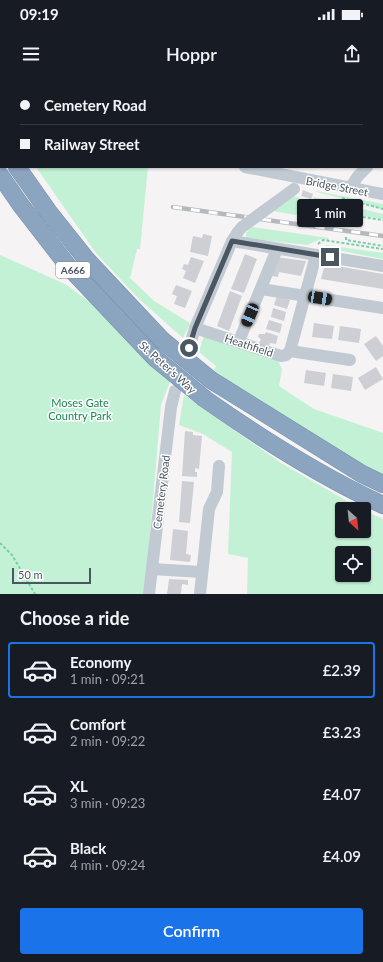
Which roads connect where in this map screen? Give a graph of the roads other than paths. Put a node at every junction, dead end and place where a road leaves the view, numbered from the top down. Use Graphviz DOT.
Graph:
graph roads {
  1 [pos="18,168"];
  2 [pos="257,168"];
  3 [pos="366,168"];
  4 [pos="269,169"];
  5 [pos="0,175"];
  6 [pos="302,179"];
  7 [pos="350,188"];
  8 [pos="383,194"];
  9 [pos="234,237"];
  10 [pos="277,249"];
  11 [pos="311,254"];
  12 [pos="383,266"];
  13 [pos="261,289"];
  14 [pos="304,296"];
  15 [pos="383,308"];
  16 [pos="195,328"];
  17 [pos="239,341"];
  18 [pos="189,348"];
  19 [pos="290,351"];
  20 [pos="350,360"];
  21 [pos="175,391"];
  22 [pos="219,466"];
  23 [pos="383,484"];
  24 [pos="383,505"];
  25 [pos="152,569"];
  26 [pos="201,572"];
  27 [pos="149,594"];
  28 [pos="200,594"];
  1 -- 23 [label="highway, St. Peter's Way / A666, bridge"];
  2 -- 4 [label="street, Bridge Street"];
  3 -- 7 [label="street"];
  4 -- 6 [label="street, Bridge Street"];
  5 -- 24 [label="highway, St. Peter's Way / A666, bridge"];
  6 -- 7 [label="street, Bridge Street"];
  6 -- 9 [label="street, bridge"];
  7 -- 8 [label="street, Bridge Street"];
  9 -- 10 [label="street"];
  9 -- 16 [label="street"];
  10 -- 11 [label="street"];
  10 -- 13 [label="street"];
  11 -- 12 [label="street"];
  11 -- 14 [label="street"];
  13 -- 14 [label="street"];
  13 -- 17 [label="street"];
  14 -- 15 [label="street"];
  14 -- 19 [label="street"];
  16 -- 17 [label="street, Heathfield"];
  16 -- 18 [label="street"];
  17 -- 19 [label="street, Heathfield"];
  19 -- 20 [label="street, Heathfield"];
  21 -- 25 [label="street, Cemetery Road"];
  22 -- 26 [label="street"];
  25 -- 26 [label="street"];
  25 -- 27 [label="street, Cemetery Road"];
  26 -- 28 [label="street"];
}
